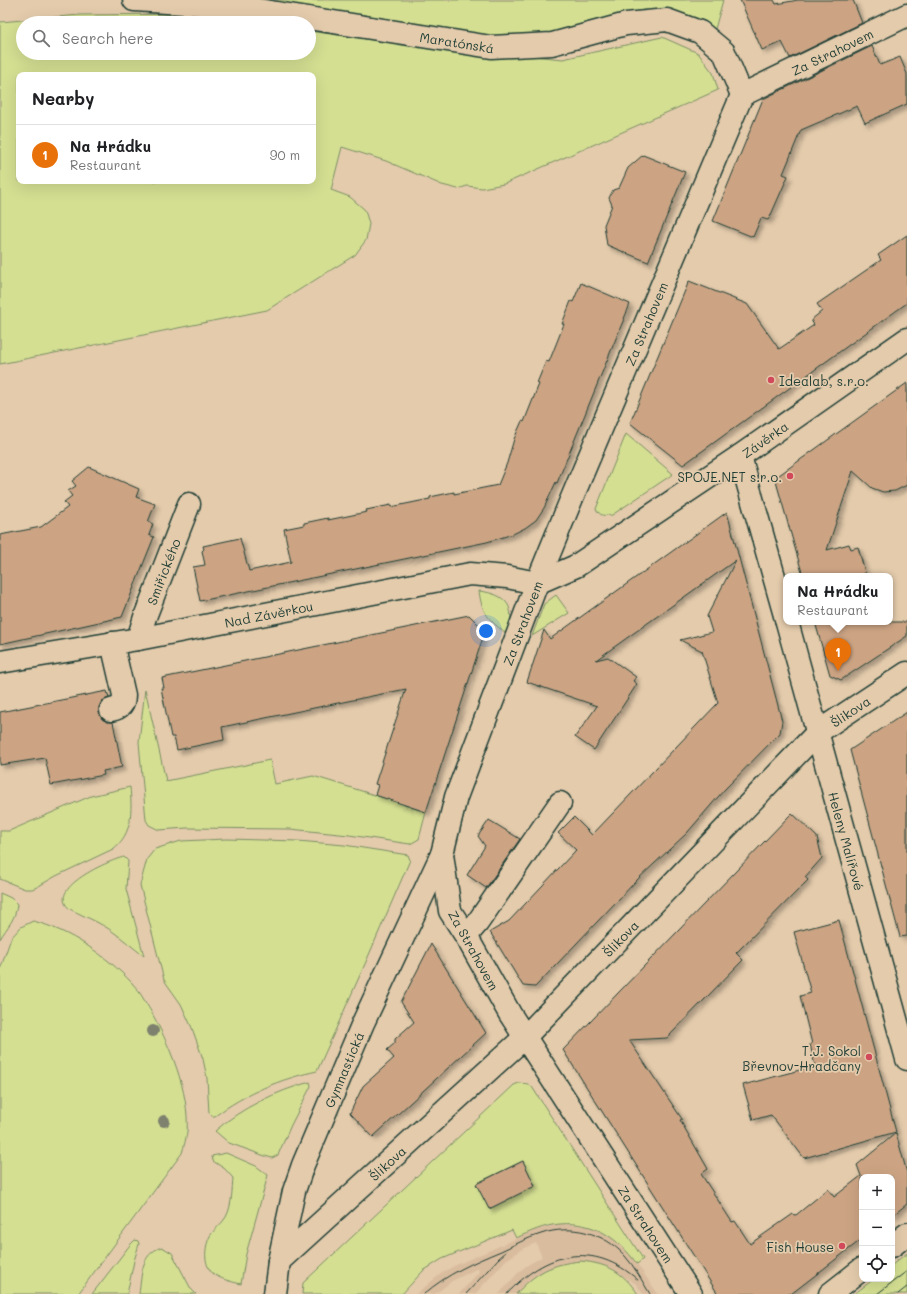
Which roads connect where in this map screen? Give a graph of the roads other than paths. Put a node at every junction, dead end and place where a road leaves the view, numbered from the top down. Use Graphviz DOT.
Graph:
graph roads {
  1 [pos="134,0"];
  2 [pos="907,15"];
  3 [pos="296,16"];
  4 [pos="316,19"];
  5 [pos="742,95"];
  6 [pos="907,339"];
  7 [pos="740,456"];
  8 [pos="189,504"];
  9 [pos="537,583"];
  10 [pos="783,610"];
  11 [pos="787,625"];
  12 [pos="138,639"];
  13 [pos="112,643"];
  14 [pos="0,662"];
  15 [pos="907,673"];
  16 [pos="111,710"];
  17 [pos="818,732"];
  18 [pos="560,803"];
  19 [pos="442,854"];
  20 [pos="466,936"];
  21 [pos="525,1037"];
  22 [pos="907,1059"];
  23 [pos="294,1191"];
  24 [pos="336,1208"];
  25 [pos="907,1234"];
  26 [pos="895,1244"];
  27 [pos="279,1261"];
  28 [pos="859,1271"];
  29 [pos="274,1294"];
  30 [pos="691,1294"];
  31 [pos="830,1294"];
  1 -- 3 [label="street, Maratónská"];
  2 -- 5 [label="street, Za Strahovem"];
  4 -- 5 [label="street, Maratónská"];
  5 -- 9 [label="street, Za Strahovem"];
  6 -- 7 [label="street, Závěrka"];
  7 -- 9 [label="street, Závěrka"];
  7 -- 10 [label="street, Heleny Malířové"];
  8 -- 12 [label="street, Smiřického"];
  9 -- 12 [label="street, Nad Závěrkou"];
  9 -- 19 [label="street, Za Strahovem"];
  11 -- 17 [label="street, Heleny Malířové"];
  12 -- 13 [label="street, Nad Závěrkou"];
  13 -- 14 [label="street, Nad Závěrkou"];
  13 -- 16 [label="street"];
  15 -- 17 [label="street, Šlikova"];
  17 -- 21 [label="street, Šlikova"];
  17 -- 22 [label="street, Heleny Malířové"];
  18 -- 20 [label="street"];
  19 -- 20 [label="street, Za Strahovem"];
  19 -- 23 [label="street, Gymnastická"];
  20 -- 21 [label="street, Za Strahovem"];
  21 -- 24 [label="street, Šlikova"];
  21 -- 30 [label="street, Za Strahovem"];
  23 -- 24 [label="street, Šlikova"];
  23 -- 27 [label="street, Gymnastická"];
  24 -- 27 [label="street, Šlikova"];
  25 -- 26 [label="street"];
  27 -- 29 [label="street, Gymnastická"];
  28 -- 31 [label="street"];
}
